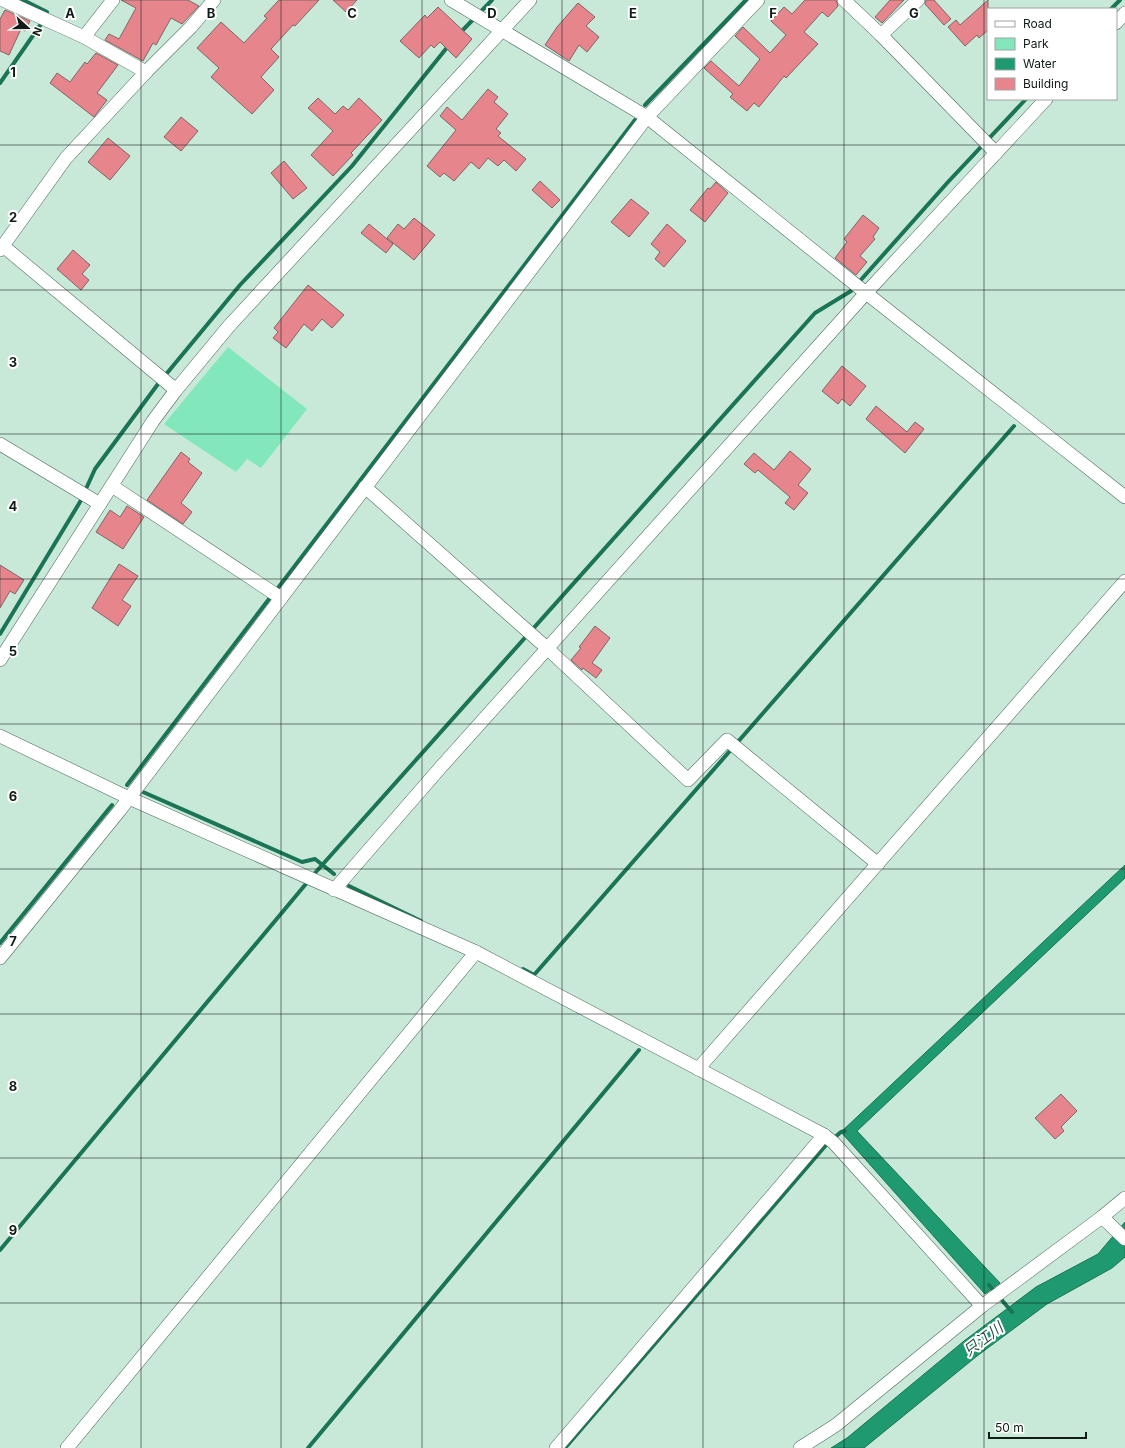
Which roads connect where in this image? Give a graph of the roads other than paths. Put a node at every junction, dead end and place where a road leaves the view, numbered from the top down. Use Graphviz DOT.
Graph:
graph roads {
  1 [pos="3,0"];
  2 [pos="113,0"];
  3 [pos="214,0"];
  4 [pos="451,0"];
  5 [pos="530,0"];
  6 [pos="758,0"];
  7 [pos="844,0"];
  8 [pos="918,0"];
  9 [pos="1125,13"];
  10 [pos="1117,22"];
  11 [pos="501,31"];
  12 [pos="881,35"];
  13 [pos="84,37"];
  14 [pos="146,72"];
  15 [pos="1045,100"];
  16 [pos="647,117"];
  17 [pos="993,150"];
  18 [pos="1,248"];
  19 [pos="859,288"];
  20 [pos="168,382"];
  21 [pos="1,448"];
  22 [pos="112,486"];
  23 [pos="366,487"];
  24 [pos="1125,498"];
  25 [pos="100,504"];
  26 [pos="1125,581"];
  27 [pos="281,598"];
  28 [pos="548,649"];
  29 [pos="0,660"];
  30 [pos="0,736"];
  31 [pos="129,798"];
  32 [pos="878,864"];
  33 [pos="334,890"];
  34 [pos="476,952"];
  35 [pos="0,958"];
  36 [pos="698,1069"];
  37 [pos="829,1139"];
  38 [pos="1125,1198"];
  39 [pos="1102,1217"];
  40 [pos="1125,1239"];
  41 [pos="982,1306"];
  42 [pos="67,1448"];
  43 [pos="556,1448"];
  44 [pos="800,1448"];
  1 -- 13 [label="street"];
  2 -- 13 [label="street"];
  3 -- 14 [label="street"];
  4 -- 11 [label="street"];
  5 -- 11 [label="street"];
  6 -- 16 [label="street"];
  7 -- 12 [label="street"];
  8 -- 12 [label="street"];
  9 -- 10 [label="street"];
  11 -- 16 [label="street"];
  11 -- 20 [label="street"];
  12 -- 17 [label="street"];
  13 -- 14 [label="street"];
  14 -- 18 [label="street"];
  15 -- 17 [label="street"];
  16 -- 19 [label="street"];
  16 -- 23 [label="street"];
  17 -- 19 [label="street"];
  18 -- 20 [label="street"];
  19 -- 24 [label="street"];
  19 -- 28 [label="street"];
  20 -- 22 [label="street"];
  21 -- 25 [label="street"];
  22 -- 25 [label="street"];
  22 -- 27 [label="street"];
  23 -- 27 [label="street"];
  23 -- 28 [label="street"];
  25 -- 29 [label="street"];
  26 -- 32 [label="street"];
  27 -- 31 [label="street"];
  28 -- 32 [label="street"];
  28 -- 33 [label="street"];
  30 -- 31 [label="street"];
  31 -- 33 [label="street"];
  31 -- 35 [label="street"];
  32 -- 36 [label="street"];
  33 -- 34 [label="street"];
  34 -- 36 [label="street"];
  34 -- 42 [label="street"];
  36 -- 37 [label="street"];
  37 -- 41 [label="street"];
  37 -- 43 [label="street"];
  38 -- 39 [label="street"];
  39 -- 40 [label="street"];
  39 -- 41 [label="street"];
  41 -- 44 [label="street"];
}
